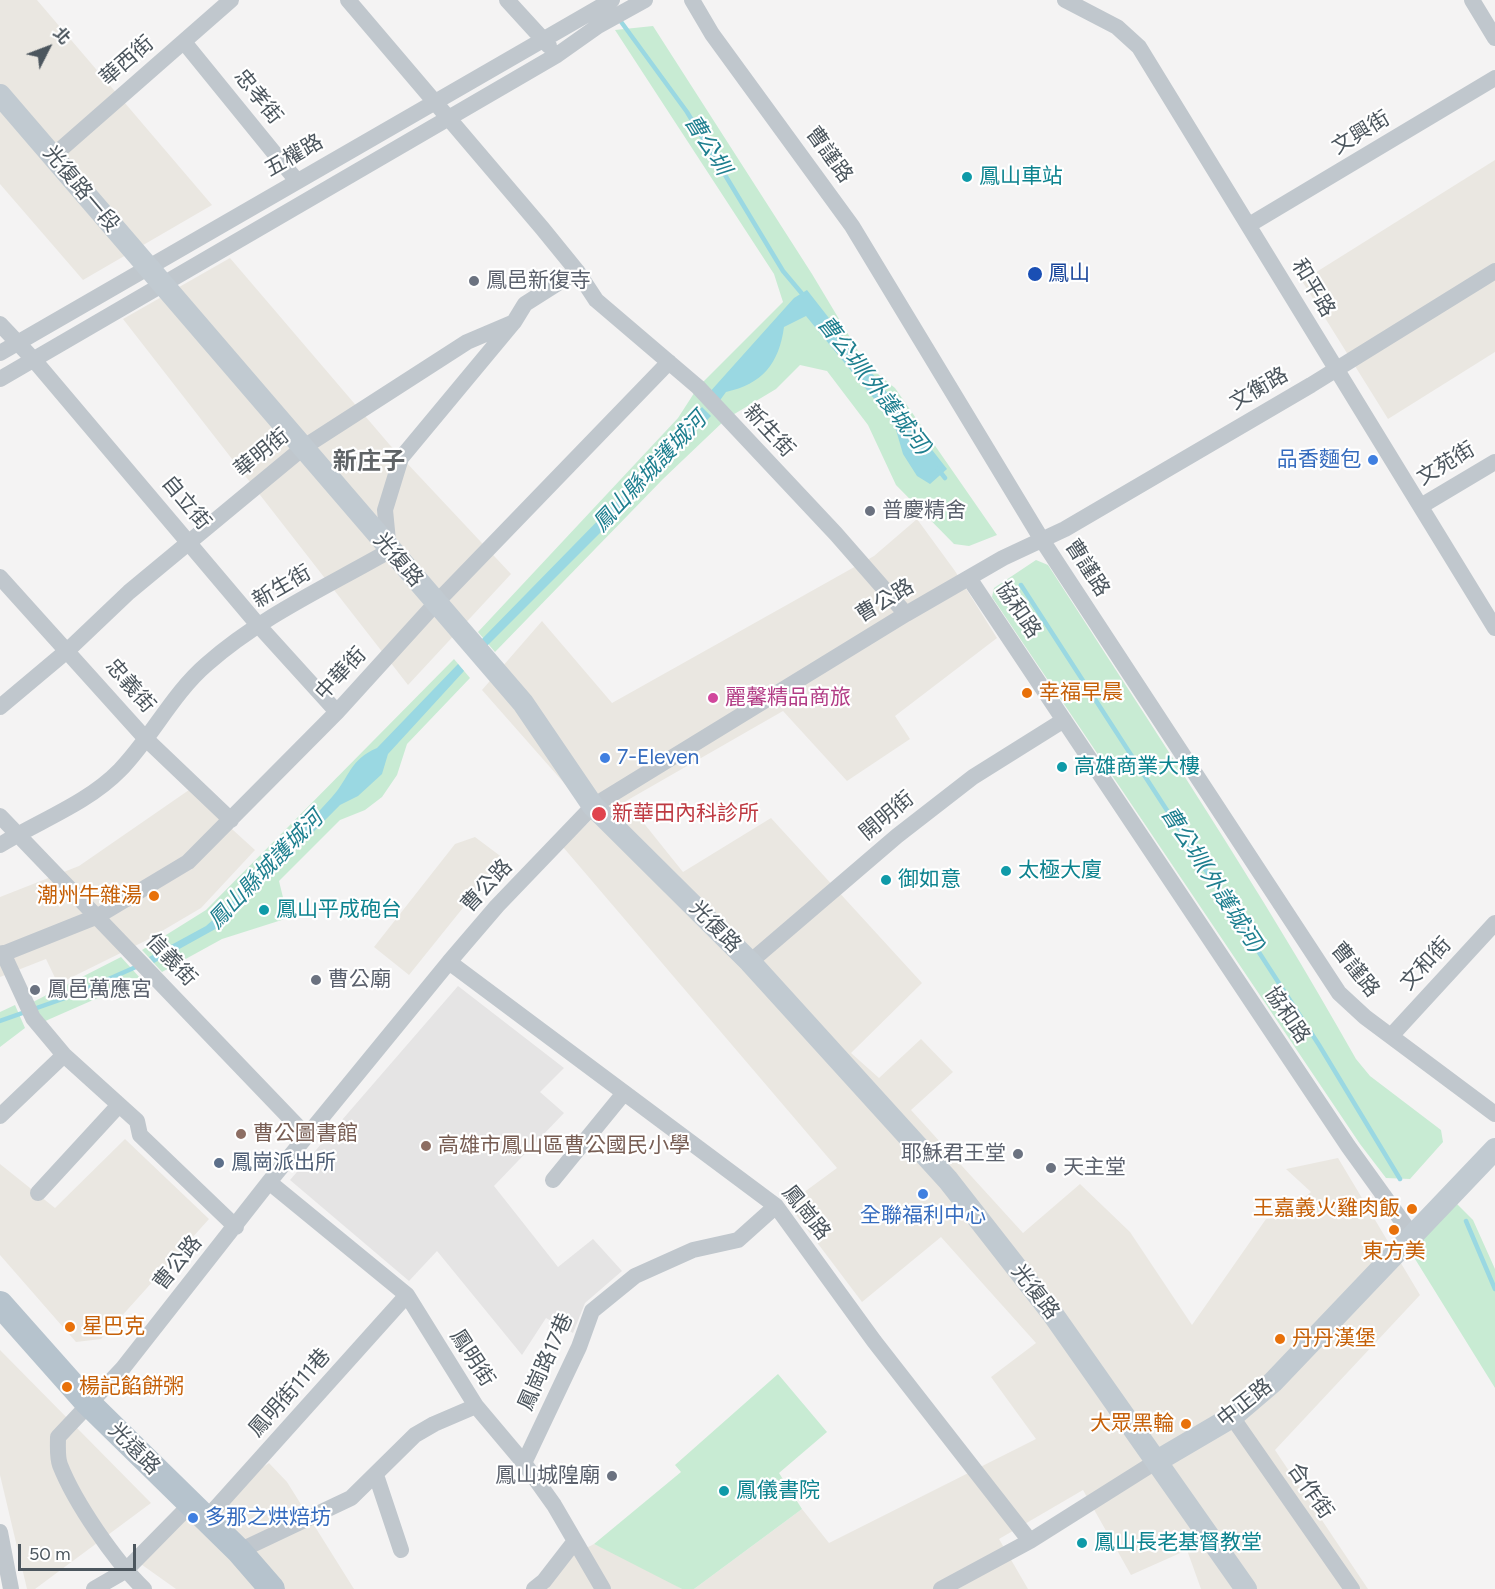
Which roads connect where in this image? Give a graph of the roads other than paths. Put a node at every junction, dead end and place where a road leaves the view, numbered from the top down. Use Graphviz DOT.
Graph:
graph roads {
  1 [pos="231,0"];
  2 [pos="348,0"];
  3 [pos="507,0"];
  4 [pos="612,0"];
  5 [pos="1065,0"];
  6 [pos="1472,0"];
  7 [pos="691,1"];
  8 [pos="640,2"];
  9 [pos="597,17"];
  10 [pos="1495,38"];
  11 [pos="543,39"];
  12 [pos="184,42"];
  13 [pos="557,55"];
  14 [pos="1495,78"];
  15 [pos="0,95"];
  16 [pos="433,101"];
  17 [pos="447,117"];
  18 [pos="53,156"];
  19 [pos="297,181"];
  20 [pos="1249,225"];
  21 [pos="1495,271"];
  22 [pos="577,272"];
  23 [pos="154,276"];
  24 [pos="514,322"];
  25 [pos="0,324"];
  26 [pos="18,343"];
  27 [pos="0,353"];
  28 [pos="34,360"];
  29 [pos="669,362"];
  30 [pos="1335,370"];
  31 [pos="0,379"];
  32 [pos="304,447"];
  33 [pos="1495,462"];
  34 [pos="1421,506"];
  35 [pos="1042,540"];
  36 [pos="190,542"];
  37 [pos="389,551"];
  38 [pos="0,577"];
  39 [pos="969,578"];
  40 [pos="436,603"];
  41 [pos="906,614"];
  42 [pos="259,626"];
  43 [pos="1495,628"];
  44 [pos="68,650"];
  45 [pos="0,707"];
  46 [pos="337,712"];
  47 [pos="1064,720"];
  48 [pos="145,738"];
  49 [pos="593,806"];
  50 [pos="0,816"];
  51 [pos="231,820"];
  52 [pos="17,835"];
  53 [pos="0,845"];
  54 [pos="98,916"];
  55 [pos="1495,923"];
  56 [pos="2,954"];
  57 [pos="449,962"];
  58 [pos="750,962"];
  59 [pos="1390,1036"];
  60 [pos="64,1055"];
  61 [pos="624,1093"];
  62 [pos="119,1105"];
  63 [pos="1495,1114"];
  64 [pos="0,1116"];
  65 [pos="307,1136"];
  66 [pos="1495,1149"];
  67 [pos="553,1180"];
  68 [pos="269,1182"];
  69 [pos="38,1193"];
  70 [pos="776,1206"];
  71 [pos="236,1227"];
  72 [pos="1412,1235"];
  73 [pos="407,1295"];
  74 [pos="0,1304"];
  75 [pos="88,1403"];
  76 [pos="476,1406"];
  77 [pos="1232,1417"];
  78 [pos="1157,1461"];
  79 [pos="524,1463"];
  80 [pos="376,1475"];
  81 [pos="198,1512"];
  82 [pos="0,1532"];
  83 [pos="1030,1540"];
  84 [pos="575,1541"];
  85 [pos="401,1550"];
  86 [pos="239,1551"];
  87 [pos="124,1570"];
  88 [pos="11,1589"];
  89 [pos="94,1589"];
  90 [pos="144,1589"];
  91 [pos="272,1589"];
  92 [pos="534,1589"];
  93 [pos="603,1589"];
  94 [pos="941,1589"];
  95 [pos="1246,1589"];
  96 [pos="1352,1589"];
  1 -- 12 [label="street, 華西街"];
  2 -- 16 [label="street, 新生街"];
  3 -- 11 [label="street"];
  4 -- 9 [label="street, 五權路"];
  5 -- 20 [label="street, 和平路"];
  6 -- 10 [label="street"];
  7 -- 35 [label="street, 曹謹路"];
  8 -- 9 [label="street"];
  9 -- 11 [label="street, 五權路"];
  9 -- 13 [label="street, 五權路"];
  11 -- 13 [label="street"];
  11 -- 16 [label="street, 五權路"];
  12 -- 18 [label="street, 華西街"];
  12 -- 19 [label="street, 忠孝街"];
  13 -- 17 [label="street, 五權路"];
  14 -- 20 [label="street, 文興街"];
  15 -- 18 [label="street, 光復路一段"];
  16 -- 17 [label="street, 新生街"];
  16 -- 19 [label="street, 五權路"];
  17 -- 22 [label="street, 新生街"];
  17 -- 23 [label="street, 五權路"];
  18 -- 23 [label="street, 光復路一段"];
  19 -- 23 [label="street, 五權路"];
  20 -- 30 [label="street, 和平路"];
  21 -- 30 [label="street, 文衡路"];
  22 -- 24 [label="street, 華明街"];
  22 -- 29 [label="street, 新生街"];
  23 -- 26 [label="street, 五權路"];
  23 -- 28 [label="street, 五權路"];
  23 -- 32 [label="street, 光復路"];
  24 -- 32 [label="street, 華明街"];
  24 -- 37 [label="street"];
  25 -- 26 [label="street, 自立街"];
  26 -- 27 [label="street, 五權路"];
  26 -- 28 [label="street, 自立街"];
  28 -- 31 [label="street, 五權路"];
  28 -- 36 [label="street, 自立街"];
  29 -- 40 [label="street, 中華街"];
  29 -- 41 [label="street, 新生街"];
  30 -- 34 [label="street, 和平路"];
  30 -- 35 [label="street, 文衡路"];
  32 -- 36 [label="street, 華明街"];
  32 -- 37 [label="street, 光復路"];
  33 -- 34 [label="street, 文苑街"];
  34 -- 43 [label="street, 和平路"];
  35 -- 39 [label="street, 曹公路"];
  35 -- 59 [label="street, 曹謹路"];
  36 -- 42 [label="street, 自立街"];
  36 -- 44 [label="street, 華明街"];
  37 -- 40 [label="street, 光復路"];
  37 -- 42 [label="street, 新生街"];
  38 -- 44 [label="street, 忠義街"];
  39 -- 41 [label="street, 曹公路"];
  39 -- 47 [label="street, 協和路"];
  40 -- 46 [label="street, 中華街"];
  40 -- 49 [label="street, 光復路"];
  41 -- 49 [label="street, 曹公路"];
  42 -- 46 [label="street, 自立街"];
  42 -- 48 [label="street, 新生街"];
  44 -- 45 [label="street, 華明街"];
  44 -- 48 [label="street, 忠義街"];
  46 -- 51 [label="street, 中華街"];
  47 -- 58 [label="street, 開明街"];
  47 -- 72 [label="street, 協和路"];
  48 -- 51 [label="street, 忠義街"];
  48 -- 52 [label="street, 新生街"];
  49 -- 57 [label="street, 曹公路"];
  49 -- 58 [label="street, 光復路"];
  50 -- 52 [label="street, 信義街"];
  51 -- 54 [label="street, 中華街"];
  52 -- 53 [label="street, 新生街"];
  52 -- 54 [label="street, 信義街"];
  54 -- 56 [label="street, 中華街"];
  54 -- 65 [label="street, 信義街"];
  55 -- 59 [label="street, 文和街"];
  56 -- 60 [label="street"];
  57 -- 61 [label="street, 鳳崗路"];
  57 -- 65 [label="street, 曹公路"];
  58 -- 78 [label="street, 光復路"];
  59 -- 63 [label="street, 曹謹路"];
  60 -- 62 [label="street"];
  60 -- 64 [label="street"];
  61 -- 67 [label="street"];
  61 -- 70 [label="street, 鳳崗路"];
  62 -- 69 [label="street"];
  62 -- 71 [label="street"];
  65 -- 68 [label="street, 曹公路"];
  66 -- 72 [label="street, 中正路"];
  68 -- 71 [label="street, 曹公路"];
  68 -- 73 [label="street, 鳳明街"];
  70 -- 79 [label="street, 鳳崗路17巷"];
  70 -- 83 [label="street, 鳳崗路"];
  71 -- 75 [label="street, 曹公路"];
  72 -- 77 [label="street, 中正路"];
  73 -- 76 [label="street, 鳳明街"];
  73 -- 81 [label="street, 鳳明街111巷"];
  74 -- 75 [label="main road, 光遠路"];
  75 -- 81 [label="main road, 光遠路"];
  75 -- 87 [label="street, 曹公路"];
  76 -- 79 [label="street, 鳳明街"];
  76 -- 80 [label="street"];
  77 -- 78 [label="street, 中正路"];
  77 -- 96 [label="street, 合作街"];
  78 -- 83 [label="street, 中正路"];
  78 -- 95 [label="street, 光復路"];
  79 -- 84 [label="street, 鳳明街"];
  80 -- 85 [label="street"];
  80 -- 86 [label="street"];
  81 -- 86 [label="main road, 光遠路"];
  81 -- 87 [label="street, 鳳明街111巷"];
  82 -- 88 [label="street"];
  83 -- 94 [label="street, 中正路"];
  84 -- 92 [label="street"];
  84 -- 93 [label="street, 鳳明街"];
  86 -- 91 [label="main road, 光遠路"];
  87 -- 89 [label="street, 鳳明街111巷"];
  87 -- 90 [label="street, 曹公路"];
}
